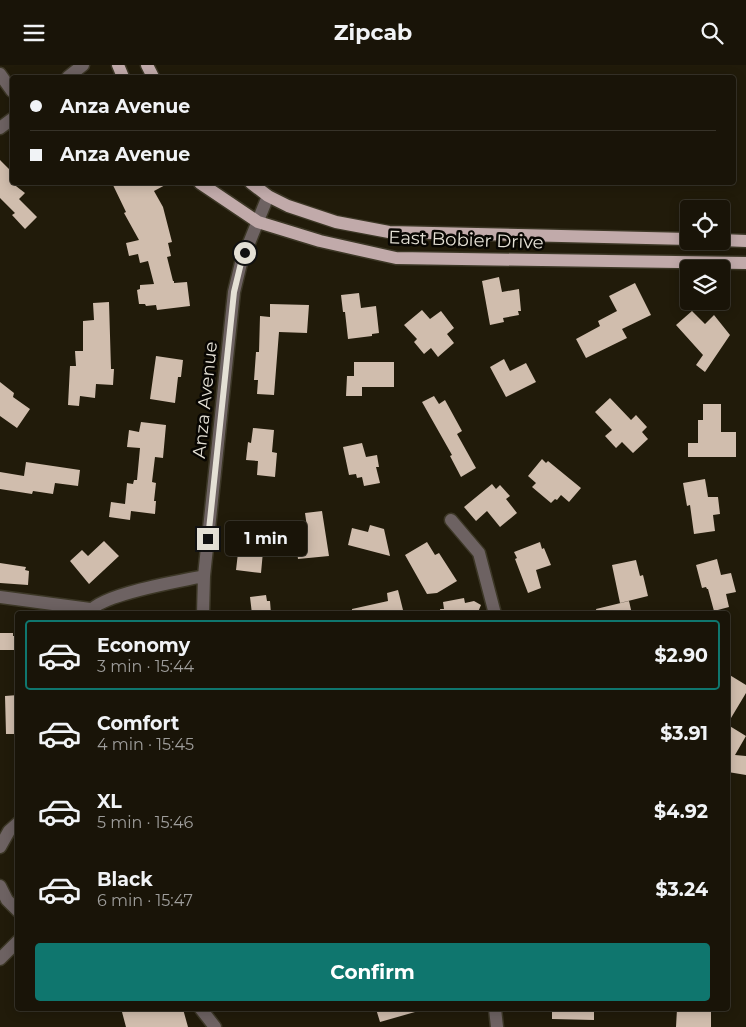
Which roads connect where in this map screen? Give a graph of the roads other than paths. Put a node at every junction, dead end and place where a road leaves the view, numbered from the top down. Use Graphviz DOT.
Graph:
graph roads {
  1 [pos="84,65"];
  2 [pos="0,74"];
  3 [pos="71,75"];
  4 [pos="10,88"];
  5 [pos="203,185"];
  6 [pos="254,185"];
  7 [pos="268,196"];
  8 [pos="258,222"];
  9 [pos="680,239"];
  10 [pos="730,240"];
  11 [pos="746,241"];
  12 [pos="746,263"];
  13 [pos="451,520"];
  14 [pos="204,576"];
  15 [pos="0,597"];
  16 [pos="89,611"];
  17 [pos="203,611"];
  18 [pos="494,611"];
  19 [pos="15,826"];
  20 [pos="0,847"];
  21 [pos="0,886"];
  22 [pos="15,908"];
  23 [pos="15,944"];
  24 [pos="0,959"];
  25 [pos="203,1011"];
  26 [pos="495,1011"];
  27 [pos="215,1027"];
  28 [pos="497,1027"];
  1 -- 3 [label="street"];
  2 -- 4 [label="street"];
  5 -- 8 [label="main road, East Bobier Drive"];
  6 -- 7 [label="main road, East Bobier Drive"];
  7 -- 8 [label="street, Anza Avenue"];
  7 -- 9 [label="main road, East Bobier Drive"];
  8 -- 12 [label="main road, East Bobier Drive"];
  8 -- 14 [label="street, Anza Avenue"];
  10 -- 11 [label="main road"];
  13 -- 18 [label="street"];
  14 -- 16 [label="street"];
  14 -- 17 [label="street, Anza Avenue"];
  15 -- 16 [label="street"];
  19 -- 20 [label="street"];
  21 -- 22 [label="street"];
  23 -- 24 [label="street"];
  25 -- 27 [label="street"];
  26 -- 28 [label="street"];
}
